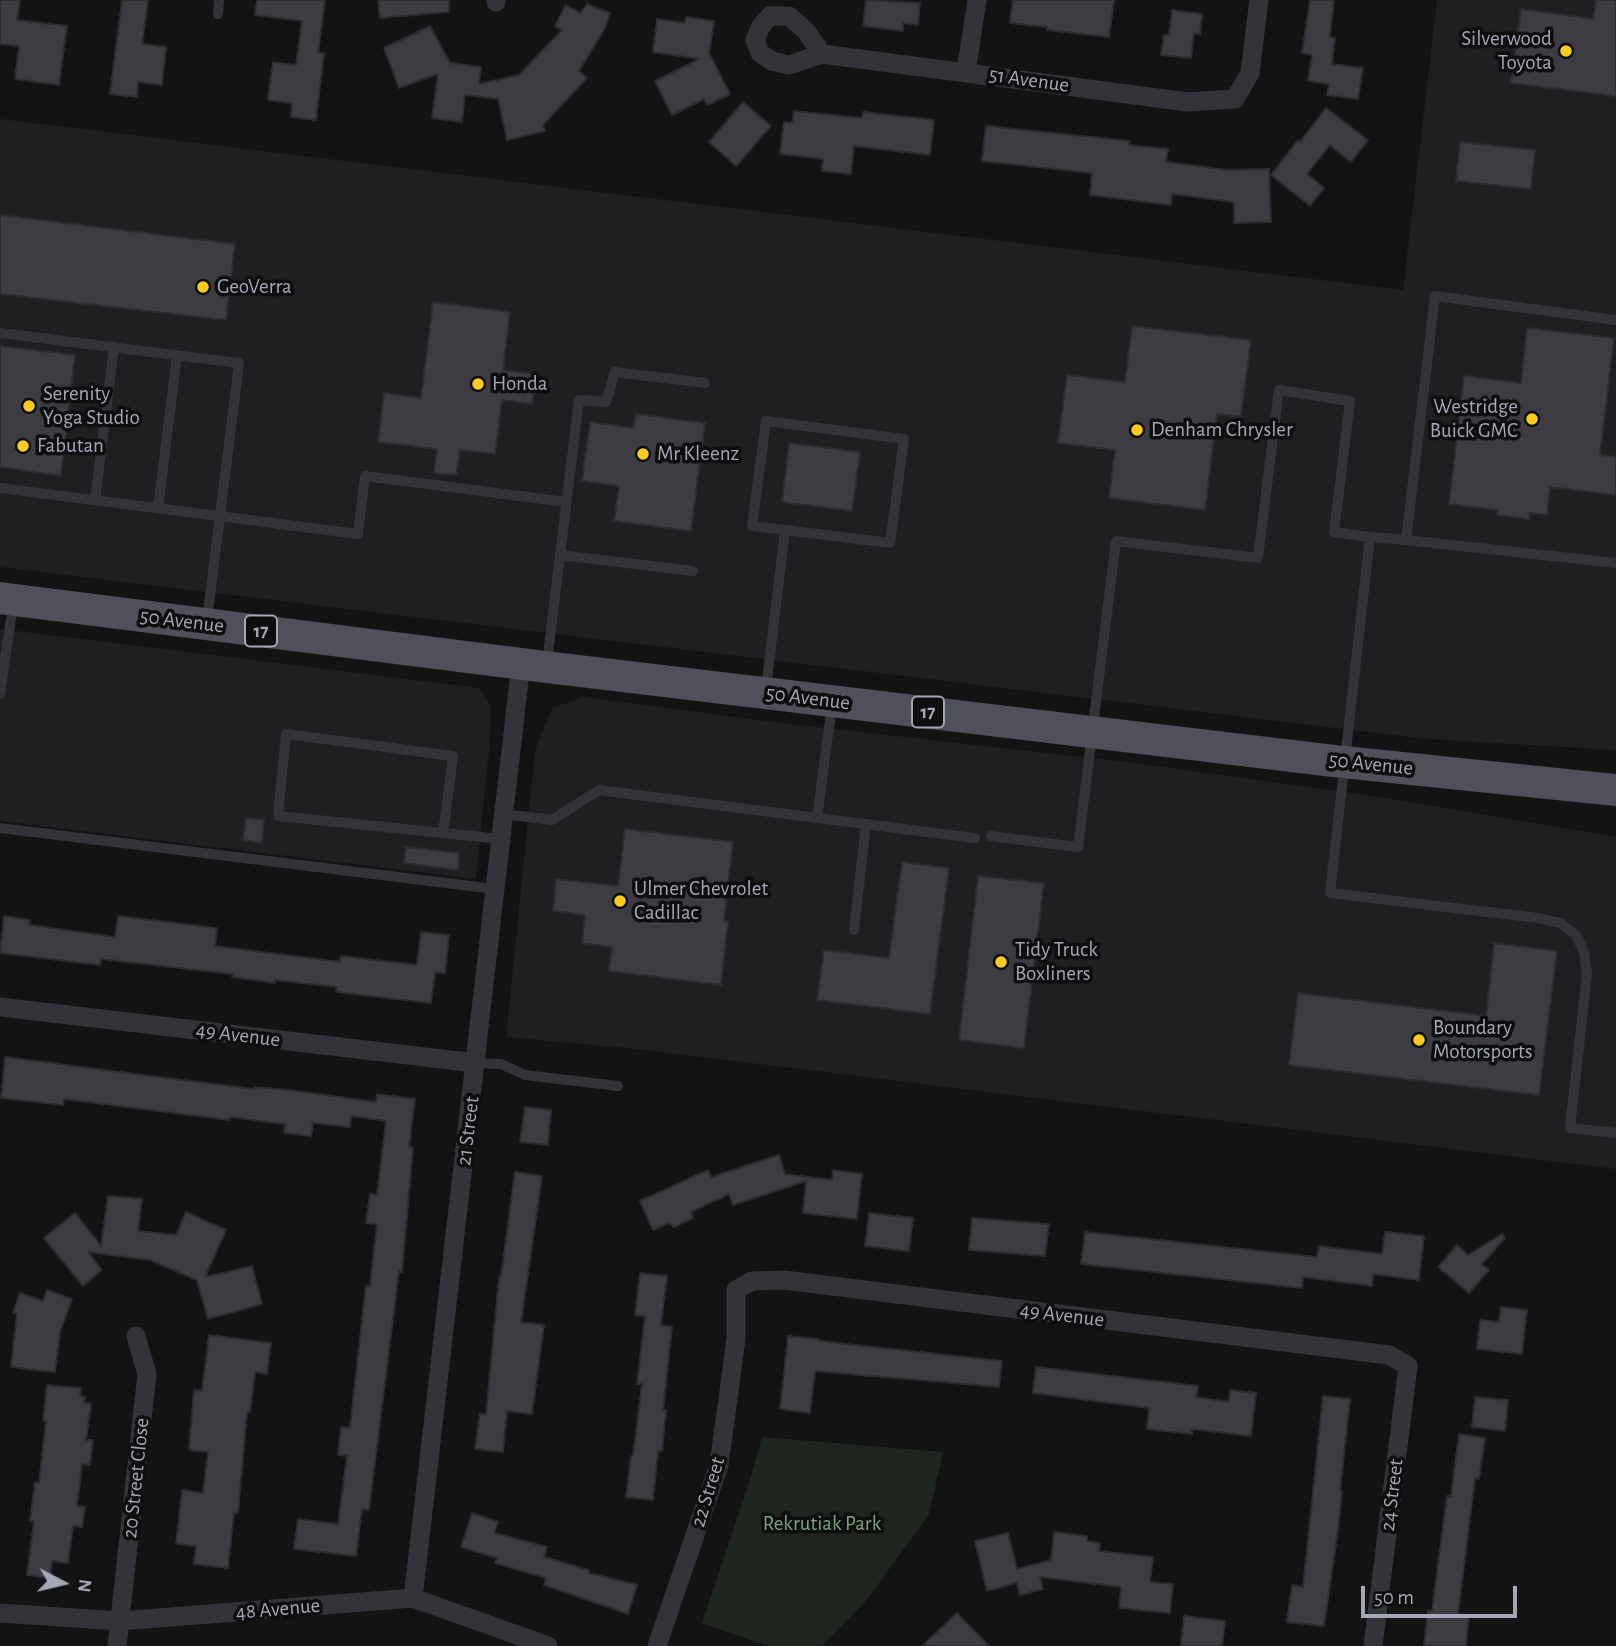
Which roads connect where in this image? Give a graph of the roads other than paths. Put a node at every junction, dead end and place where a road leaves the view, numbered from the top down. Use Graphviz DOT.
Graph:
graph roads {
  1 [pos="219,0"];
  2 [pos="977,0"];
  3 [pos="1259,0"];
  4 [pos="218,14"];
  5 [pos="822,54"];
  6 [pos="966,72"];
  7 [pos="1616,320"];
  8 [pos="0,333"];
  9 [pos="114,347"];
  10 [pos="177,355"];
  11 [pos="705,383"];
  12 [pos="0,488"];
  13 [pos="95,500"];
  14 [pos="566,502"];
  15 [pos="158,508"];
  16 [pos="220,516"];
  17 [pos="785,530"];
  18 [pos="1370,537"];
  19 [pos="1406,540"];
  20 [pos="560,555"];
  21 [pos="1616,563"];
  22 [pos="693,571"];
  23 [pos="7,599"];
  24 [pos="206,624"];
  25 [pos="534,665"];
  26 [pos="765,693"];
  27 [pos="0,694"];
  28 [pos="832,701"];
  29 [pos="1091,732"];
  30 [pos="1345,762"];
  31 [pos="1616,774"];
  32 [pos="1562,784"];
  33 [pos="1616,790"];
  34 [pos="504,814"];
  35 [pos="817,818"];
  36 [pos="866,824"];
  37 [pos="0,828"];
  38 [pos="443,833"];
  39 [pos="991,835"];
  40 [pos="975,838"];
  41 [pos="501,839"];
  42 [pos="495,889"];
  43 [pos="854,930"];
  44 [pos="0,1007"];
  45 [pos="476,1063"];
  46 [pos="618,1086"];
  47 [pos="1616,1133"];
  48 [pos="736,1290"];
  49 [pos="136,1336"];
  50 [pos="1390,1355"];
  51 [pos="412,1598"];
  52 [pos="0,1613"];
  53 [pos="120,1621"];
  54 [pos="117,1646"];
  55 [pos="548,1646"];
  56 [pos="656,1646"];
  57 [pos="1373,1646"];
  1 -- 4 [label="lane"];
  2 -- 6 [label="street"];
  3 -- 6 [label="street, 51 Avenue"];
  5 -- 6 [label="street, 51 Avenue"];
  7 -- 19 [label="lane"];
  8 -- 9 [label="lane"];
  9 -- 10 [label="lane"];
  9 -- 13 [label="lane"];
  10 -- 15 [label="lane"];
  10 -- 16 [label="lane"];
  11 -- 14 [label="lane"];
  12 -- 13 [label="lane"];
  13 -- 15 [label="lane"];
  14 -- 16 [label="lane"];
  14 -- 20 [label="lane"];
  15 -- 16 [label="lane"];
  16 -- 24 [label="lane"];
  17 -- 17 [label="lane"];
  17 -- 26 [label="lane"];
  18 -- 19 [label="lane"];
  18 -- 29 [label="lane"];
  18 -- 30 [label="lane"];
  19 -- 21 [label="lane"];
  20 -- 22 [label="lane"];
  20 -- 25 [label="lane"];
  23 -- 24 [label="main road, 50 Avenue / 17"];
  23 -- 27 [label="lane"];
  24 -- 25 [label="main road, 50 Avenue / 17"];
  25 -- 26 [label="main road, 50 Avenue / 17"];
  25 -- 34 [label="street, 21 Street"];
  26 -- 28 [label="main road, 50 Avenue / 17"];
  28 -- 29 [label="main road, 50 Avenue / 17"];
  28 -- 35 [label="lane"];
  29 -- 30 [label="main road, 50 Avenue / 17"];
  29 -- 39 [label="lane"];
  30 -- 32 [label="main road, 50 Avenue / 17"];
  30 -- 47 [label="lane"];
  31 -- 32 [label="main road"];
  32 -- 33 [label="main road, 50 Avenue / 17"];
  34 -- 35 [label="lane"];
  34 -- 41 [label="street, 21 Street"];
  35 -- 36 [label="lane"];
  36 -- 40 [label="lane"];
  36 -- 43 [label="lane"];
  37 -- 42 [label="lane"];
  38 -- 38 [label="lane"];
  38 -- 41 [label="lane"];
  41 -- 42 [label="street, 21 Street"];
  42 -- 45 [label="street, 21 Street"];
  44 -- 45 [label="street, 49 Avenue"];
  45 -- 46 [label="lane"];
  45 -- 51 [label="street, 21 Street"];
  48 -- 50 [label="street, 49 Avenue"];
  48 -- 56 [label="street, 22 Street"];
  49 -- 53 [label="street, 20 Street Close"];
  50 -- 57 [label="street, 24 Street"];
  51 -- 53 [label="street, 48 Avenue"];
  51 -- 55 [label="street, 48 Avenue"];
  52 -- 53 [label="street, 48 Avenue"];
  53 -- 54 [label="street, 20 Street Close"];
}
